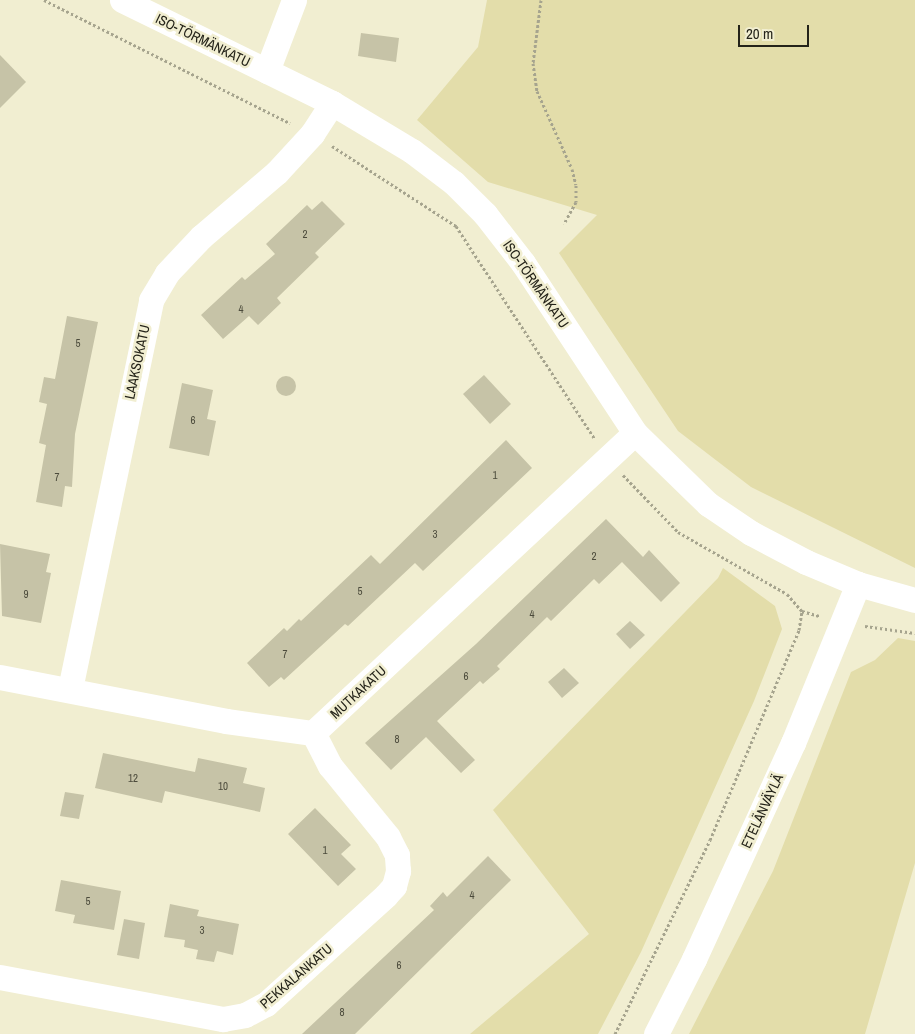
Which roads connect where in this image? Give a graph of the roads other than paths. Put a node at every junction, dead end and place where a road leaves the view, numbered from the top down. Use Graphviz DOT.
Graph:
graph roads {
  1 [pos="122,0"];
  2 [pos="294,0"];
  3 [pos="267,71"];
  4 [pos="332,103"];
  5 [pos="635,433"];
  6 [pos="858,584"];
  7 [pos="915,600"];
  8 [pos="0,676"];
  9 [pos="70,689"];
  10 [pos="313,733"];
  11 [pos="0,977"];
  12 [pos="656,1034"];
  1 -- 3 [label="street, ISO-TÖRMÄNKATU"];
  2 -- 3 [label="street"];
  3 -- 4 [label="street, ISO-TÖRMÄNKATU"];
  4 -- 5 [label="street, ISO-TÖRMÄNKATU"];
  4 -- 9 [label="street, LAAKSOKATU"];
  5 -- 6 [label="street, ISO-TÖRMÄNKATU"];
  5 -- 10 [label="street, MUTKAKATU"];
  6 -- 7 [label="street, ISO-TÖRMÄNKATU"];
  6 -- 12 [label="street, ETELÄNVÄYLÄ"];
  8 -- 9 [label="street"];
  9 -- 10 [label="street"];
  10 -- 11 [label="street, PEKKALANKATU"];
}
